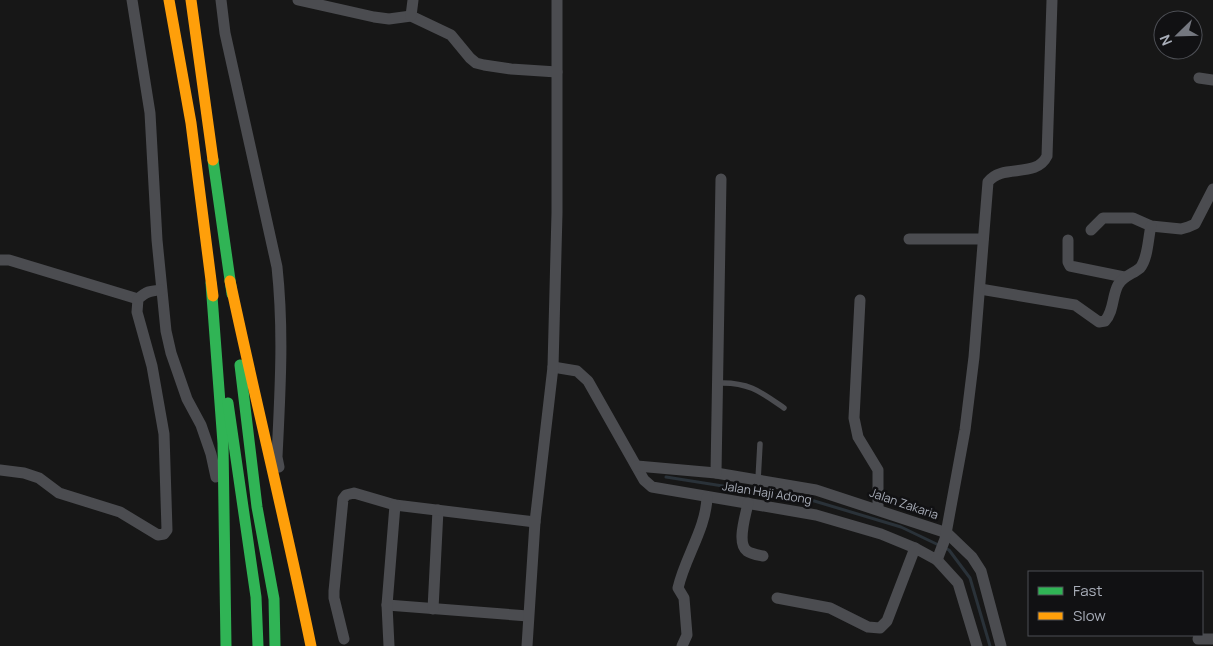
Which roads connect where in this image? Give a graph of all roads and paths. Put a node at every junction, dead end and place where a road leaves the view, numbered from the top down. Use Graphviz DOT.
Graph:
graph roads {
  1 [pos="132,0"];
  2 [pos="168,0"];
  3 [pos="191,0"];
  4 [pos="220,0"];
  5 [pos="298,0"];
  6 [pos="413,0"];
  7 [pos="556,0"];
  8 [pos="1052,0"];
  9 [pos="331,4"];
  10 [pos="411,16"];
  11 [pos="557,72"];
  12 [pos="1200,78"];
  13 [pos="1213,80"];
  14 [pos="721,178"];
  15 [pos="1213,189"];
  16 [pos="1151,226"];
  17 [pos="1091,230"];
  18 [pos="909,239"];
  19 [pos="983,239"];
  20 [pos="1068,240"];
  21 [pos="0,260"];
  22 [pos="1124,277"];
  23 [pos="230,281"];
  24 [pos="212,283"];
  25 [pos="980,289"];
  26 [pos="162,290"];
  27 [pos="138,299"];
  28 [pos="860,300"];
  29 [pos="553,367"];
  30 [pos="719,383"];
  31 [pos="784,408"];
  32 [pos="760,444"];
  33 [pos="637,466"];
  34 [pos="0,470"];
  35 [pos="716,473"];
  36 [pos="758,480"];
  37 [pos="707,497"];
  38 [pos="748,503"];
  39 [pos="395,505"];
  40 [pos="438,510"];
  41 [pos="878,510"];
  42 [pos="224,516"];
  43 [pos="535,522"];
  44 [pos="946,536"];
  45 [pos="915,548"];
  46 [pos="763,556"];
  47 [pos="938,557"];
  48 [pos="294,563"];
  49 [pos="777,598"];
  50 [pos="387,605"];
  51 [pos="433,609"];
  52 [pos="528,616"];
  53 [pos="344,639"];
  54 [pos="1198,639"];
  55 [pos="1213,639"];
  56 [pos="226,646"];
  57 [pos="258,646"];
  58 [pos="275,646"];
  59 [pos="311,646"];
  60 [pos="389,646"];
  61 [pos="527,646"];
  62 [pos="682,646"];
  63 [pos="977,646"];
  64 [pos="1000,646"];
  1 -- 26 [label="street"];
  2 -- 24 [label="main road"];
  3 -- 23 [label="main road"];
  4 -- 48 [label="street"];
  5 -- 9 [label="street"];
  6 -- 10 [label="street"];
  7 -- 11 [label="street"];
  8 -- 19 [label="street"];
  9 -- 10 [label="street"];
  10 -- 11 [label="street"];
  11 -- 29 [label="street"];
  12 -- 13 [label="street"];
  14 -- 30 [label="street"];
  15 -- 16 [label="street"];
  16 -- 17 [label="street"];
  16 -- 22 [label="street"];
  18 -- 19 [label="street"];
  19 -- 25 [label="street"];
  20 -- 22 [label="street"];
  21 -- 27 [label="street"];
  22 -- 25 [label="street"];
  23 -- 48 [label="main road"];
  23 -- 58 [label="main road"];
  24 -- 42 [label="main road"];
  24 -- 57 [label="main road"];
  25 -- 44 [label="street"];
  26 -- 27 [label="street"];
  26 -- 42 [label="street"];
  27 -- 34 [label="street"];
  28 -- 41 [label="street"];
  29 -- 33 [label="street, Jalan Haji Adong"];
  29 -- 43 [label="street"];
  30 -- 31 [label="lane"];
  30 -- 35 [label="street"];
  32 -- 36 [label="lane"];
  33 -- 35 [label="street, Jalan Zakaria"];
  33 -- 37 [label="street, Jalan Haji Adong"];
  35 -- 36 [label="street, Jalan Zakaria"];
  36 -- 41 [label="street, Jalan Zakaria"];
  37 -- 38 [label="street, Jalan Haji Adong"];
  37 -- 62 [label="street"];
  38 -- 45 [label="street, Jalan Haji Adong"];
  38 -- 46 [label="street"];
  39 -- 40 [label="street"];
  39 -- 50 [label="street"];
  39 -- 53 [label="street"];
  40 -- 43 [label="street"];
  40 -- 51 [label="street"];
  41 -- 44 [label="street, Jalan Zakaria"];
  42 -- 56 [label="main road"];
  43 -- 52 [label="street"];
  44 -- 47 [label="street"];
  44 -- 64 [label="street, Jalan Zakaria"];
  45 -- 47 [label="street, Jalan Haji Adong"];
  45 -- 49 [label="street"];
  47 -- 63 [label="street, Jalan Haji Adong"];
  48 -- 59 [label="main road"];
  50 -- 51 [label="street"];
  50 -- 60 [label="street"];
  51 -- 52 [label="street"];
  52 -- 61 [label="street"];
  54 -- 55 [label="street"];
}
